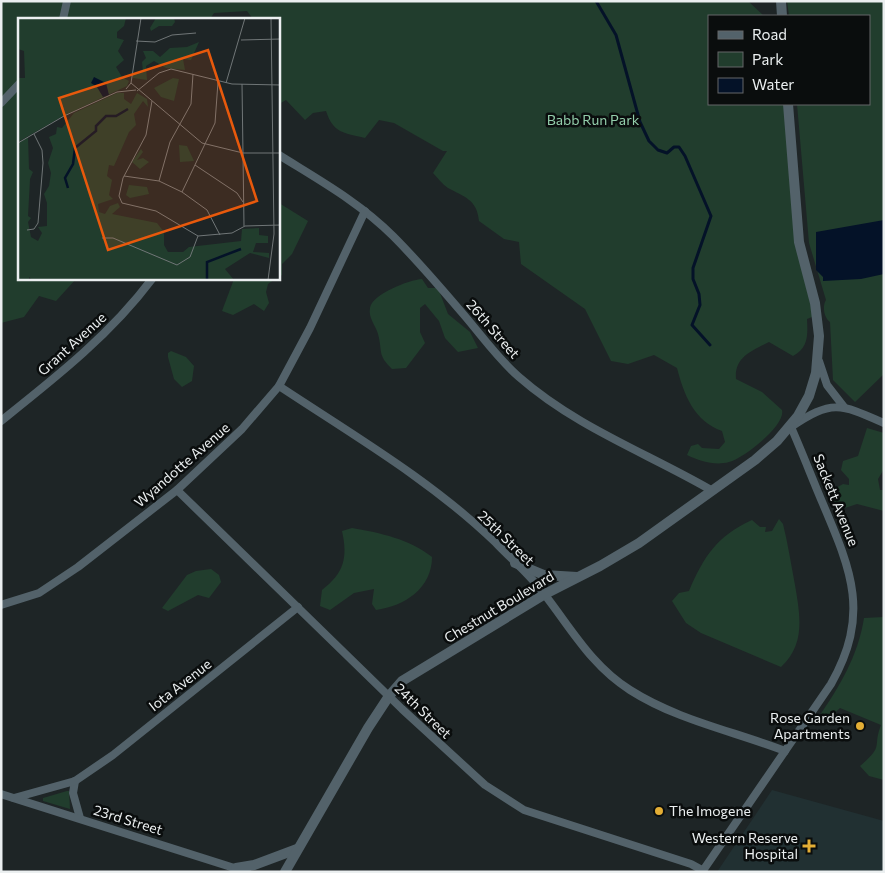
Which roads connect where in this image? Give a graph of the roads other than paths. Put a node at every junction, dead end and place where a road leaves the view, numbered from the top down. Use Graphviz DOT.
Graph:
graph roads {
  1 [pos="67,1"];
  2 [pos="781,1"];
  3 [pos="782,15"];
  4 [pos="62,18"];
  5 [pos="18,85"];
  6 [pos="1,103"];
  7 [pos="788,105"];
  8 [pos="280,156"];
  9 [pos="365,211"];
  10 [pos="151,280"];
  11 [pos="818,360"];
  12 [pos="279,386"];
  13 [pos="844,406"];
  14 [pos="1,421"];
  15 [pos="884,423"];
  16 [pos="791,426"];
  17 [pos="177,490"];
  18 [pos="711,490"];
  19 [pos="515,564"];
  20 [pos="578,577"];
  21 [pos="545,594"];
  22 [pos="1,605"];
  23 [pos="298,607"];
  24 [pos="389,696"];
  25 [pos="784,751"];
  26 [pos="75,781"];
  27 [pos="1,794"];
  28 [pos="14,798"];
  29 [pos="80,818"];
  30 [pos="297,849"];
  31 [pos="236,868"];
  32 [pos="702,871"];
  33 [pos="247,872"];
  34 [pos="285,872"];
  1 -- 4 [label="street"];
  2 -- 3 [label="street"];
  5 -- 6 [label="street"];
  7 -- 11 [label="street"];
  8 -- 9 [label="street, 26th Street"];
  9 -- 12 [label="street, Wyandotte Avenue"];
  9 -- 18 [label="street, 26th Street"];
  10 -- 14 [label="street, Grant Avenue"];
  11 -- 13 [label="street"];
  11 -- 16 [label="street"];
  12 -- 17 [label="street, Wyandotte Avenue"];
  12 -- 19 [label="street, 25th Street"];
  13 -- 15 [label="street"];
  13 -- 16 [label="street"];
  16 -- 18 [label="street, Chestnut Boulevard"];
  16 -- 25 [label="street, Sackett Avenue"];
  17 -- 22 [label="street, Wyandotte Avenue"];
  17 -- 23 [label="street, 24th Street"];
  18 -- 20 [label="street, Chestnut Boulevard"];
  19 -- 20 [label="street"];
  19 -- 21 [label="street, 25th Street"];
  20 -- 21 [label="street, Chestnut Boulevard"];
  21 -- 24 [label="street, Chestnut Boulevard"];
  21 -- 25 [label="street, 25th Street"];
  23 -- 24 [label="street, 24th Street"];
  23 -- 26 [label="street, Iota Avenue"];
  24 -- 30 [label="street, Chestnut Boulevard"];
  24 -- 32 [label="street, 24th Street"];
  25 -- 32 [label="street, Sackett Avenue"];
  26 -- 28 [label="street, Iota Avenue"];
  26 -- 29 [label="street"];
  27 -- 28 [label="street, 23rd Street"];
  28 -- 29 [label="street, 23rd Street"];
  29 -- 31 [label="street, 23rd Street"];
  30 -- 31 [label="street"];
  30 -- 34 [label="street, Chestnut Boulevard"];
  31 -- 33 [label="street, 23rd Street"];
}
